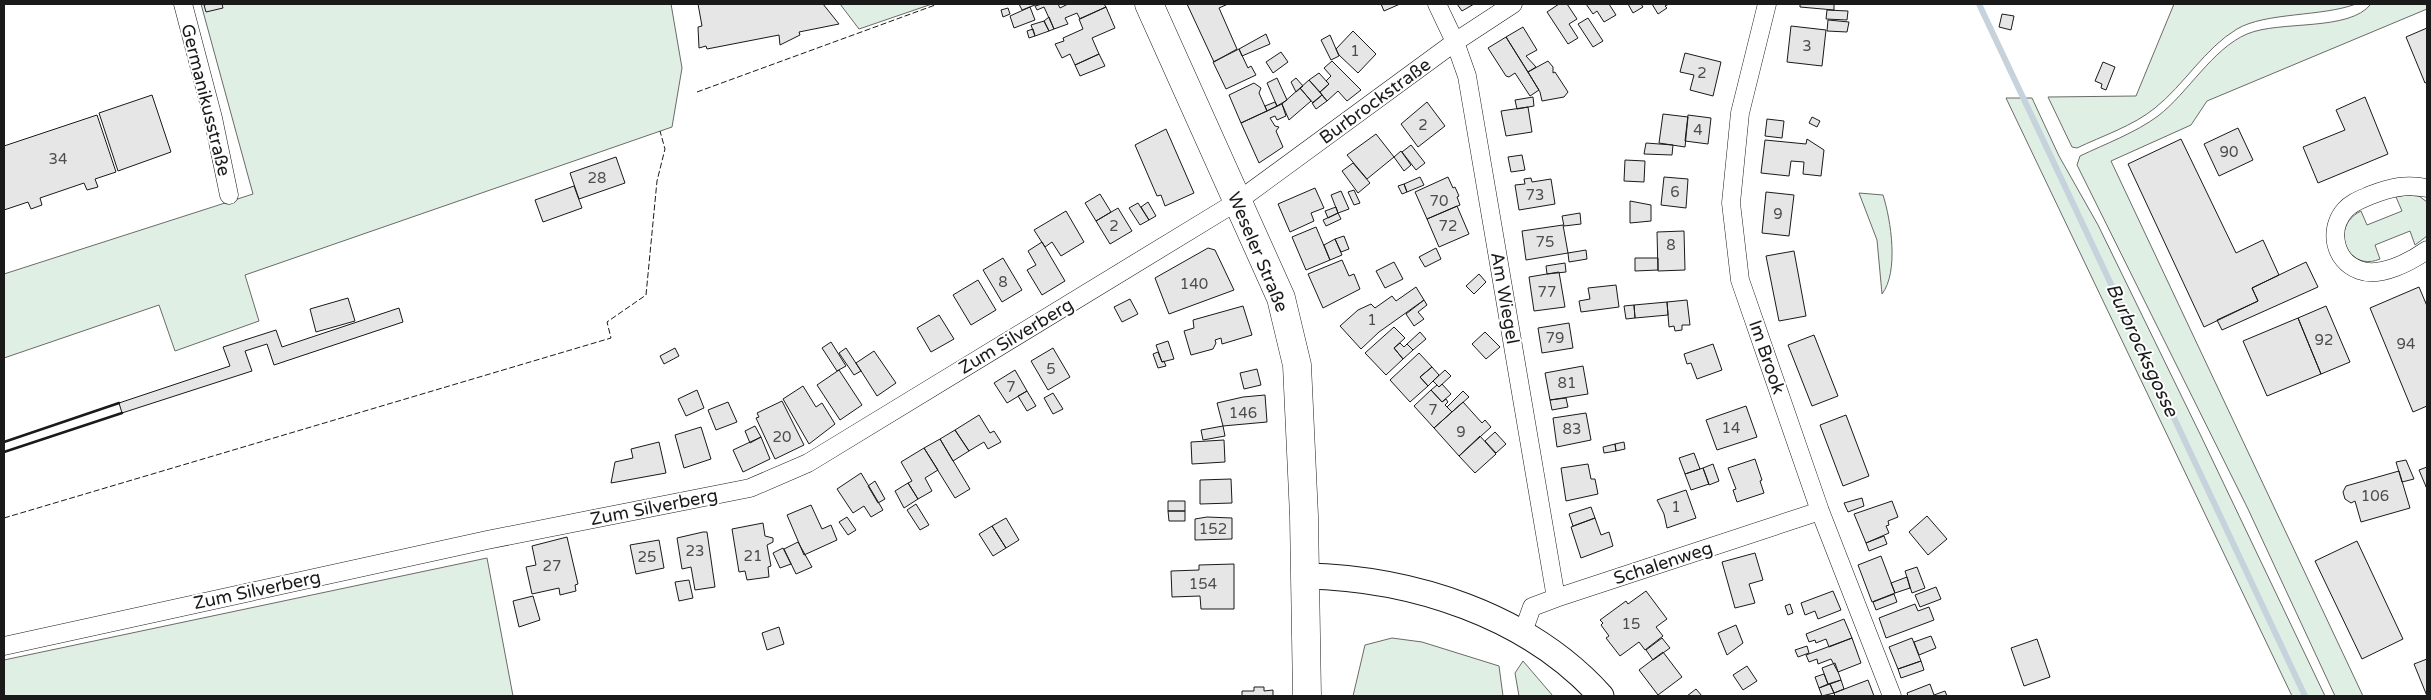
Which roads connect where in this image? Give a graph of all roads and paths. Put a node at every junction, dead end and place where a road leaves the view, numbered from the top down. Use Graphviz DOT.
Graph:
graph roads {
  1 [pos="182,4"];
  2 [pos="1149,4"];
  3 [pos="1437,4"];
  4 [pos="1513,4"];
  5 [pos="1767,4"];
  6 [pos="1455,42"];
  7 [pos="2427,188"];
  8 [pos="229,196"];
  9 [pos="1238,201"];
  10 [pos="2427,250"];
  11 [pos="1820,511"];
  12 [pos="1305,576"];
  13 [pos="1556,598"];
  14 [pos="1523,632"];
  15 [pos="4,646"];
  16 [pos="1307,696"];
  17 [pos="1601,696"];
  18 [pos="1892,696"];
  1 -- 8 [label="street, Germanikusstraße"];
  2 -- 9 [label="main road, Weseler Straße"];
  3 -- 6 [label="street, Am Wiegel"];
  4 -- 6 [label="street, Burbrockstraße"];
  5 -- 11 [label="street, Im Brook"];
  6 -- 9 [label="street, Burbrockstraße"];
  6 -- 13 [label="street, Am Wiegel"];
  7 -- 10 [label="street"];
  9 -- 12 [label="main road, Weseler Straße"];
  9 -- 15 [label="street, Zum Silverberg"];
  11 -- 13 [label="street, Schalenweg"];
  11 -- 18 [label="street, Im Brook"];
  12 -- 14 [label="main road"];
  12 -- 16 [label="main road, Weseler Straße"];
  13 -- 14 [label="street, Schalenweg"];
  14 -- 17 [label="main road"];
}
